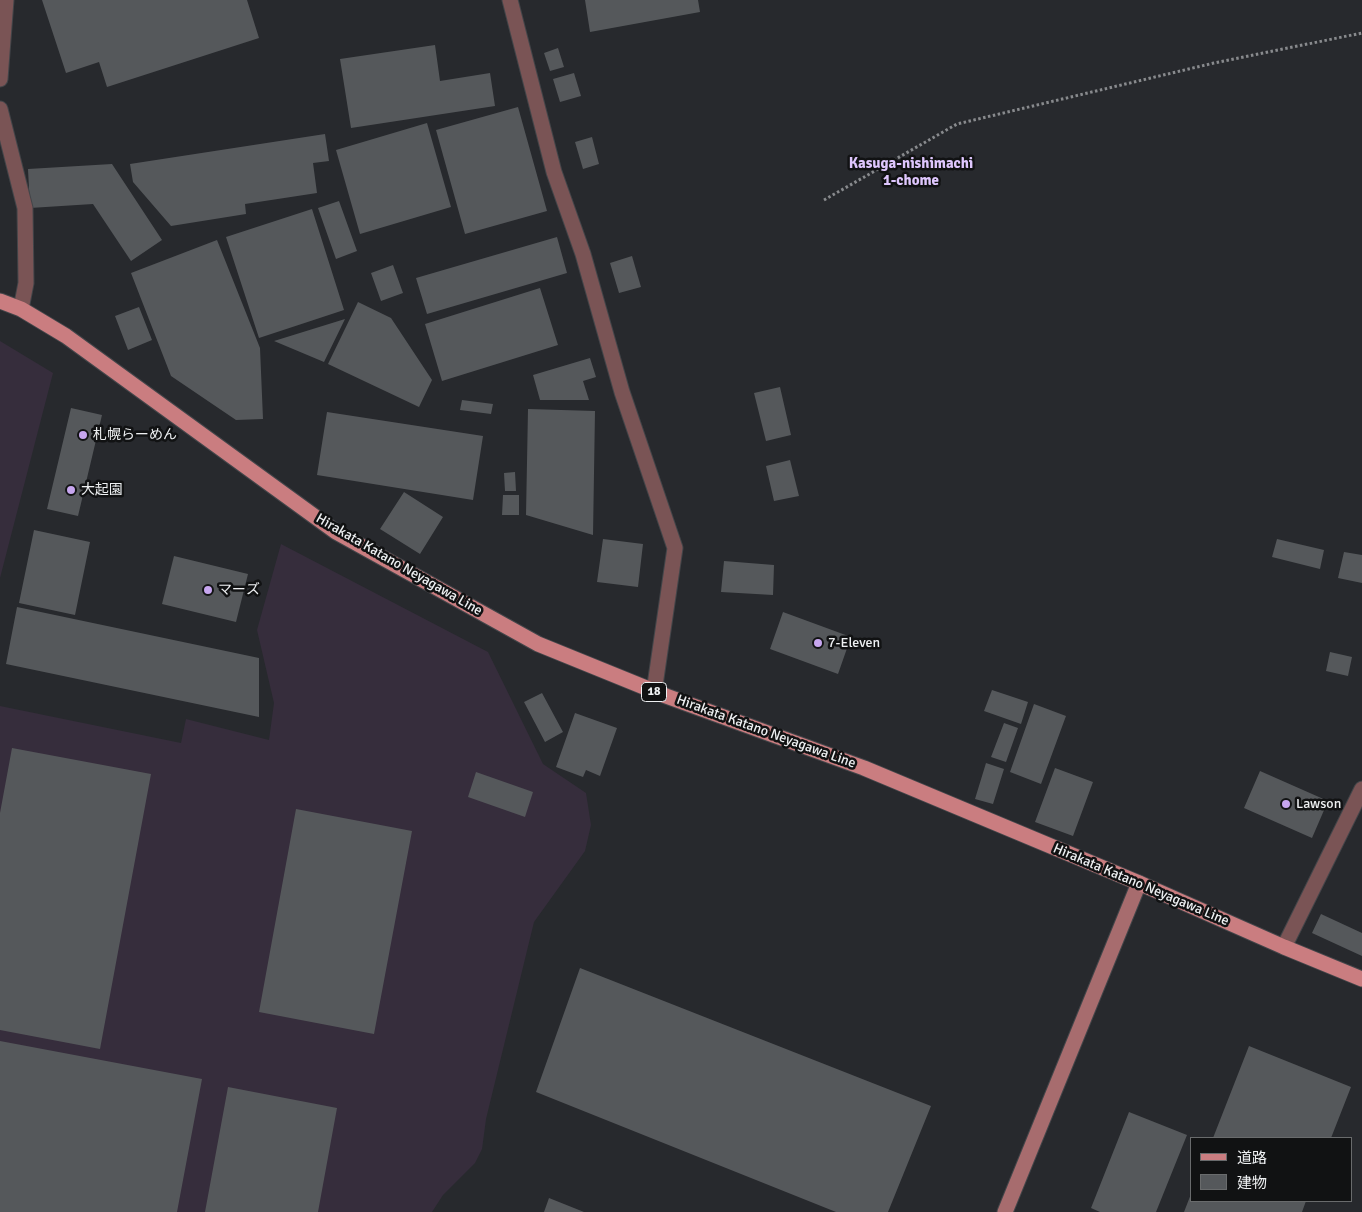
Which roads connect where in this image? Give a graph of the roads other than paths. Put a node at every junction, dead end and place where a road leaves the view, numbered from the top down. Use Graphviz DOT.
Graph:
graph roads {
  1 [pos="6,0"];
  2 [pos="510,0"];
  3 [pos="0,80"];
  4 [pos="0,109"];
  5 [pos="0,301"];
  6 [pos="21,308"];
  7 [pos="654,692"];
  8 [pos="1362,790"];
  9 [pos="1140,883"];
  10 [pos="1284,947"];
  11 [pos="1362,979"];
  12 [pos="1005,1212"];
  1 -- 3 [label="street"];
  2 -- 7 [label="street"];
  4 -- 6 [label="street"];
  5 -- 6 [label="main road, Hirakata Katano Neyagawa Line / 18"];
  6 -- 7 [label="main road, Hirakata Katano Neyagawa Line / 18"];
  7 -- 9 [label="main road, Hirakata Katano Neyagawa Line / 18"];
  8 -- 10 [label="street"];
  9 -- 10 [label="main road, Hirakata Katano Neyagawa Line / 18"];
  9 -- 12 [label="street"];
  10 -- 11 [label="main road, Hirakata Katano Neyagawa Line / 18"];
}
